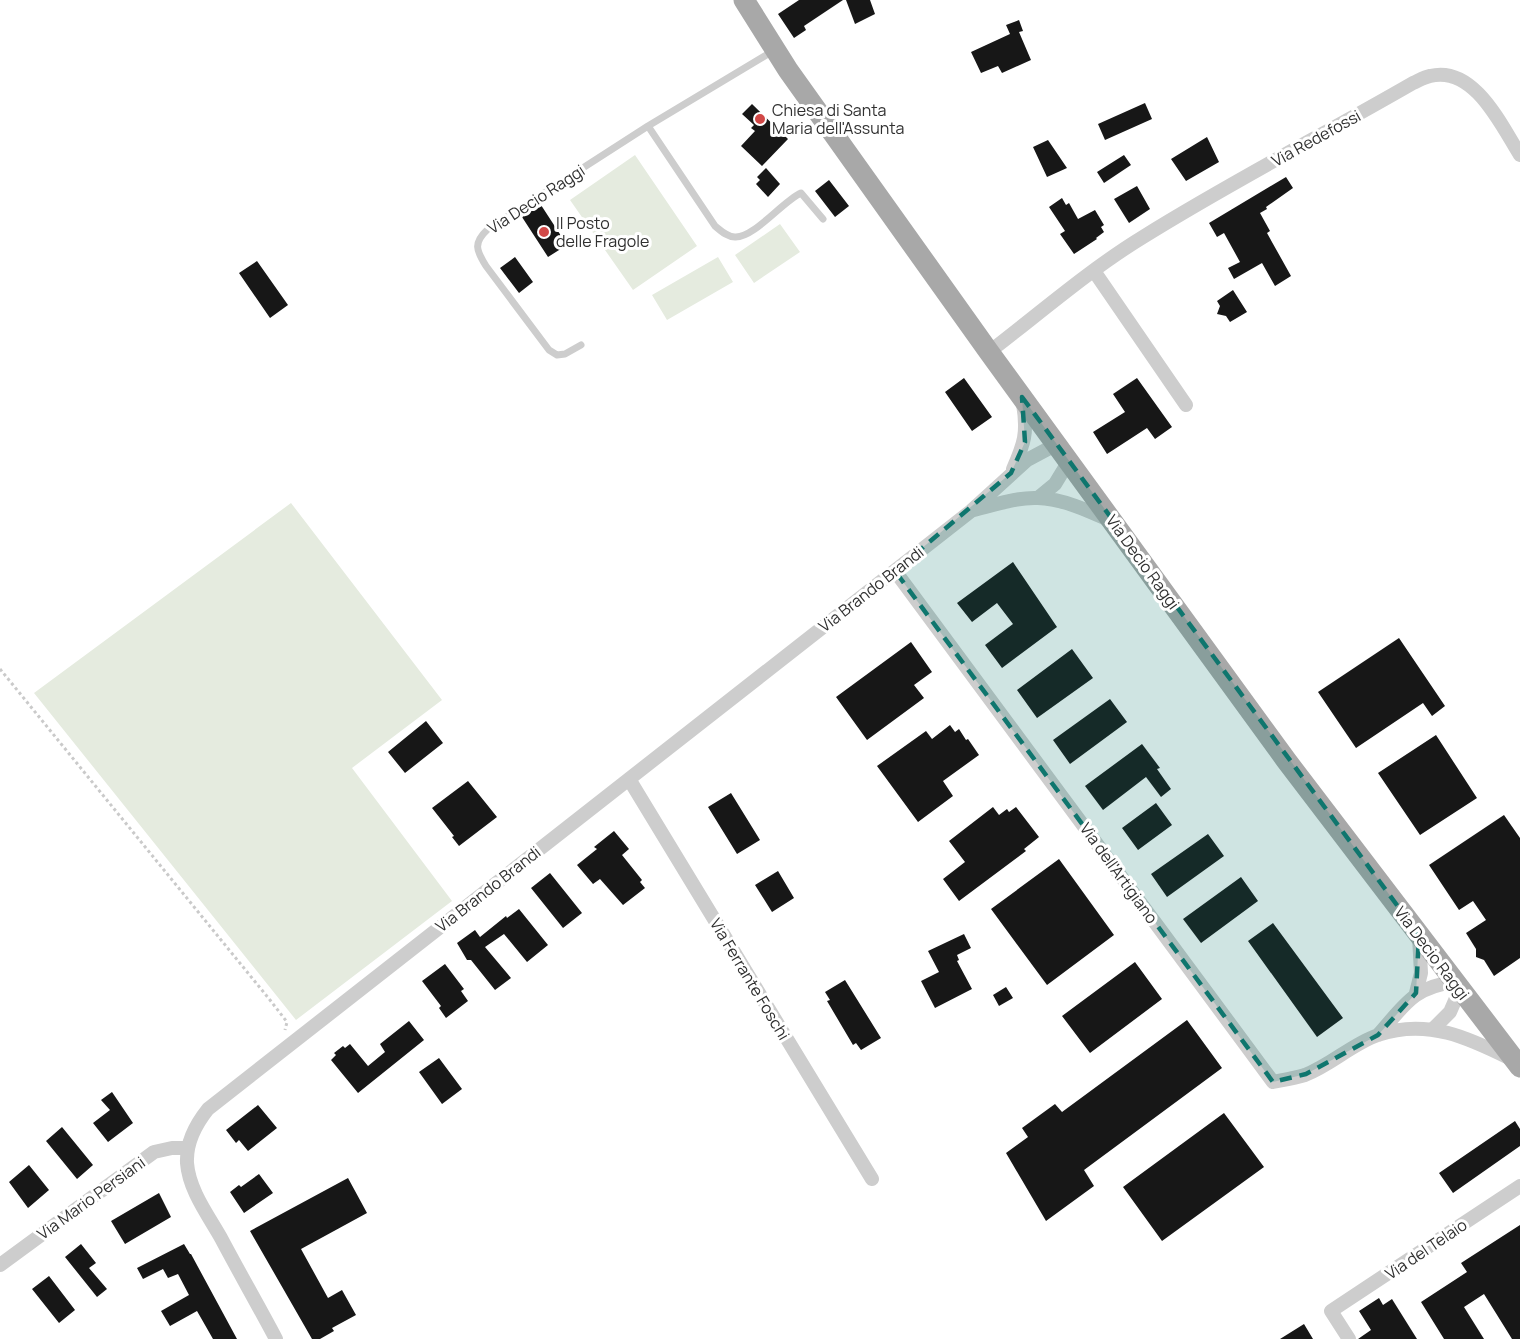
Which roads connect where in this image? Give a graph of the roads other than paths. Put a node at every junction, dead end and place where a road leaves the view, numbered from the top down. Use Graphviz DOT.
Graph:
graph roads {
  1 [pos="750,2"];
  2 [pos="775,50"];
  3 [pos="648,126"];
  4 [pos="1520,155"];
  5 [pos="823,219"];
  6 [pos="1094,271"];
  7 [pos="581,345"];
  8 [pos="990,352"];
  9 [pos="1022,396"];
  10 [pos="1186,405"];
  11 [pos="1063,452"];
  12 [pos="1011,473"];
  13 [pos="1038,498"];
  14 [pos="971,511"];
  15 [pos="1114,522"];
  16 [pos="895,571"];
  17 [pos="629,779"];
  18 [pos="1419,935"];
  19 [pos="1457,986"];
  20 [pos="1416,993"];
  21 [pos="1433,1029"];
  22 [pos="1378,1035"];
  23 [pos="1518,1064"];
  24 [pos="188,1148"];
  25 [pos="872,1179"];
  26 [pos="1520,1186"];
  27 [pos="0,1265"];
  28 [pos="276,1339"];
  29 [pos="1349,1339"];
  1 -- 2 [label="main road, Via Decio Raggi"];
  2 -- 3 [label="lane, Via Decio Raggi"];
  2 -- 8 [label="main road, Via Decio Raggi"];
  3 -- 5 [label="lane"];
  3 -- 7 [label="lane, Via Decio Raggi"];
  4 -- 6 [label="street, Via Redefossi"];
  6 -- 8 [label="street, Via Redefossi"];
  6 -- 10 [label="street"];
  8 -- 9 [label="main road, Via Decio Raggi"];
  9 -- 11 [label="main road, Via Decio Raggi"];
  9 -- 12 [label="street, Via Brando Brandi"];
  11 -- 12 [label="street, Via Brando Brandi"];
  11 -- 13 [label="street"];
  11 -- 15 [label="main road, Via Decio Raggi"];
  12 -- 14 [label="street, Via Brando Brandi"];
  13 -- 14 [label="street, Via Brando Brandi"];
  13 -- 15 [label="street, Via Brando Brandi"];
  14 -- 16 [label="street, Via Brando Brandi"];
  15 -- 18 [label="main road, Via Decio Raggi"];
  16 -- 17 [label="street, Via Brando Brandi"];
  16 -- 22 [label="street, Via dell'Artigiano"];
  17 -- 24 [label="street, Via Brando Brandi"];
  17 -- 25 [label="street, Via Ferrante Foschi"];
  18 -- 19 [label="main road, Via Decio Raggi"];
  18 -- 20 [label="street"];
  19 -- 20 [label="street, Via dell'Artigiano"];
  19 -- 21 [label="street"];
  19 -- 23 [label="main road, Via Decio Raggi"];
  20 -- 22 [label="street, Via dell'Artigiano"];
  21 -- 22 [label="street, Via dell'Artigiano"];
  21 -- 23 [label="street, Via dell'Artigiano"];
  24 -- 27 [label="street, Via Mario Persiani"];
  24 -- 28 [label="street, Via Brando Brandi"];
  26 -- 29 [label="street, Via del Telaio"];
}
